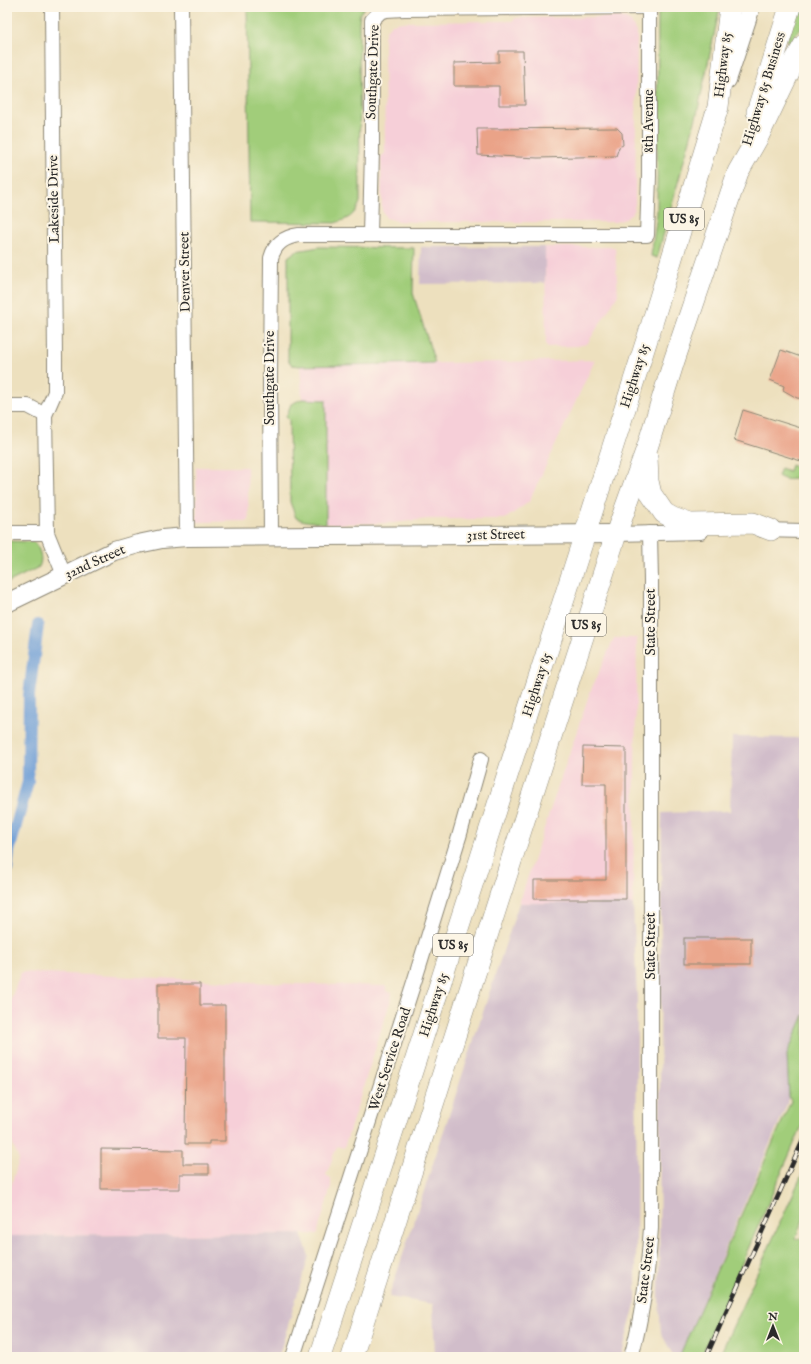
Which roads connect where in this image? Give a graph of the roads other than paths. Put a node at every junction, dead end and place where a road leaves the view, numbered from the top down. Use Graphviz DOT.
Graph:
graph roads {
  1 [pos="52,7"];
  2 [pos="181,7"];
  3 [pos="649,7"];
  4 [pos="730,7"];
  5 [pos="751,7"];
  6 [pos="790,7"];
  7 [pos="804,45"];
  8 [pos="718,107"];
  9 [pos="738,172"];
  10 [pos="370,235"];
  11 [pos="647,235"];
  12 [pos="7,406"];
  13 [pos="45,414"];
  14 [pos="647,448"];
  15 [pos="771,530"];
  16 [pos="804,531"];
  17 [pos="7,533"];
  18 [pos="47,533"];
  19 [pos="650,533"];
  20 [pos="585,534"];
  21 [pos="616,534"];
  22 [pos="187,537"];
  23 [pos="271,537"];
  24 [pos="64,575"];
  25 [pos="7,603"];
  26 [pos="482,759"];
  27 [pos="293,1357"];
  28 [pos="320,1357"];
  29 [pos="352,1357"];
  30 [pos="631,1357"];
  1 -- 13 [label="street, Lakeside Drive"];
  2 -- 22 [label="street, Denver Street"];
  3 -- 10 [label="street, Southgate Drive"];
  3 -- 11 [label="street, 8th Avenue"];
  4 -- 8 [label="highway, Highway 85 / US 85"];
  5 -- 8 [label="main road"];
  6 -- 9 [label="highway, Highway 85 Business"];
  7 -- 9 [label="highway, Highway 85 / US 85"];
  8 -- 20 [label="highway, Highway 85 / US 85"];
  9 -- 14 [label="highway, Highway 85 / US 85"];
  10 -- 11 [label="street, Southgate Drive"];
  10 -- 23 [label="street, Southgate Drive"];
  12 -- 13 [label="street"];
  13 -- 18 [label="street"];
  14 -- 15 [label="highway"];
  14 -- 21 [label="highway, Highway 85 / US 85"];
  15 -- 16 [label="street, 31st Street"];
  15 -- 19 [label="street, 31st Street"];
  17 -- 18 [label="street"];
  18 -- 24 [label="street"];
  19 -- 21 [label="street, 31st Street"];
  19 -- 30 [label="street, State Street"];
  20 -- 21 [label="main road, 31st Street"];
  20 -- 23 [label="main road, 31st Street"];
  20 -- 28 [label="highway, Highway 85 / US 85"];
  21 -- 29 [label="highway, Highway 85 / US 85"];
  22 -- 23 [label="main road, 31st Street"];
  22 -- 24 [label="main road, 32nd Street"];
  24 -- 25 [label="main road, 32nd Street"];
  26 -- 27 [label="street, West Service Road"];
}
